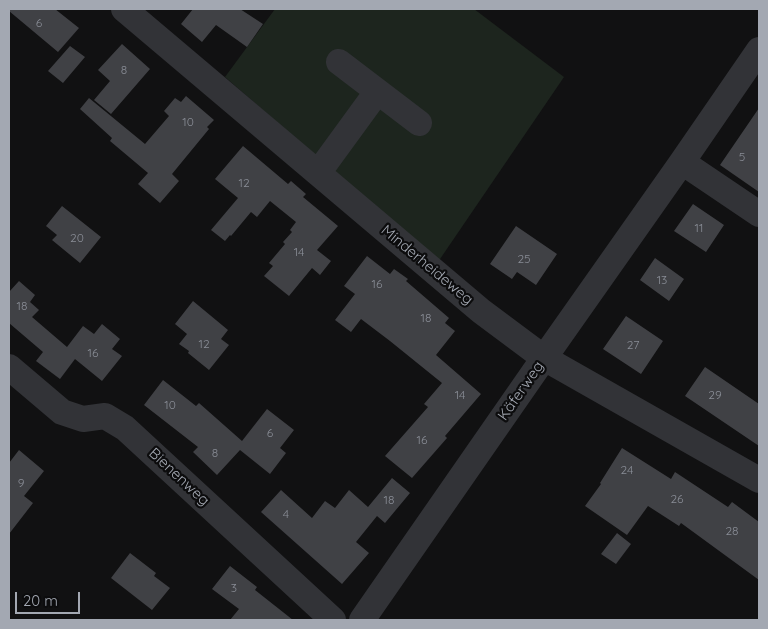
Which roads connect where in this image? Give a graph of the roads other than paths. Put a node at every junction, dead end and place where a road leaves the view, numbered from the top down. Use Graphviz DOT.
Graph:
graph roads {
  1 [pos="124,9"];
  2 [pos="759,50"];
  3 [pos="339,62"];
  4 [pos="378,92"];
  5 [pos="420,123"];
  6 [pos="682,162"];
  7 [pos="318,173"];
  8 [pos="759,214"];
  9 [pos="544,358"];
  10 [pos="9,367"];
  11 [pos="759,480"];
  12 [pos="333,620"];
  13 [pos="362,620"];
  1 -- 7 [label="street, Minderheideweg"];
  2 -- 6 [label="street, Käferweg"];
  3 -- 4 [label="street"];
  4 -- 5 [label="street"];
  4 -- 7 [label="street"];
  6 -- 8 [label="street"];
  6 -- 9 [label="street, Käferweg"];
  7 -- 9 [label="street, Minderheideweg"];
  9 -- 11 [label="street, Minderheideweg"];
  9 -- 13 [label="street, Käferweg"];
  10 -- 12 [label="street, Bienenweg"];
}
